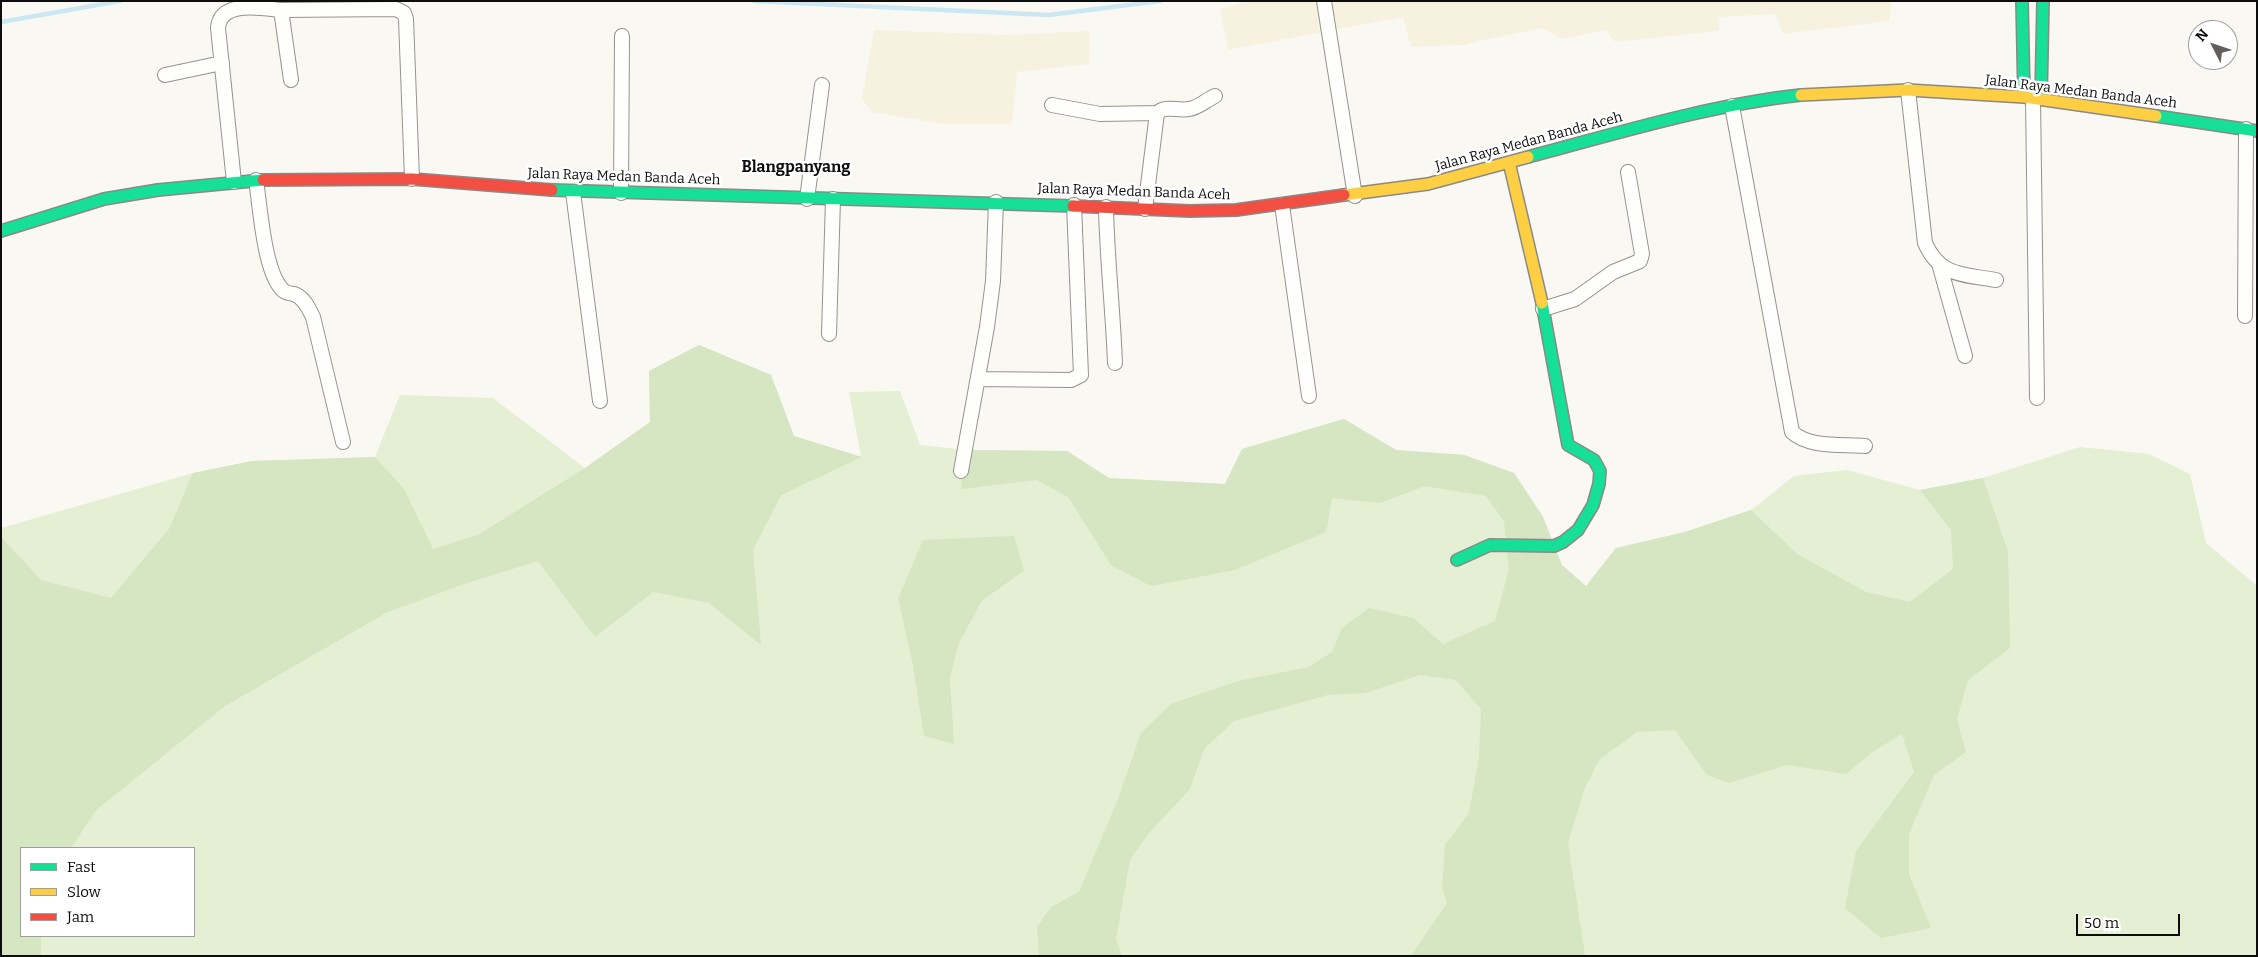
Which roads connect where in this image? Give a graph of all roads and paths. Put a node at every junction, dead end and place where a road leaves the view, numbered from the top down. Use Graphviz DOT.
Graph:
graph roads {
  1 [pos="1324,1"];
  2 [pos="2022,1"];
  3 [pos="2043,1"];
  4 [pos="281,10"];
  5 [pos="622,36"];
  6 [pos="222,63"];
  7 [pos="165,75"];
  8 [pos="291,80"];
  9 [pos="822,84"];
  10 [pos="1908,90"];
  11 [pos="1215,96"];
  12 [pos="2032,98"];
  13 [pos="1052,105"];
  14 [pos="1732,106"];
  15 [pos="1157,113"];
  16 [pos="2251,130"];
  17 [pos="1509,162"];
  18 [pos="1628,172"];
  19 [pos="412,179"];
  20 [pos="256,180"];
  21 [pos="234,182"];
  22 [pos="574,192"];
  23 [pos="621,193"];
  24 [pos="1355,196"];
  25 [pos="807,198"];
  26 [pos="833,199"];
  27 [pos="996,202"];
  28 [pos="1074,205"];
  29 [pos="1282,205"];
  30 [pos="1106,207"];
  31 [pos="1145,208"];
  32 [pos="1,231"];
  33 [pos="1940,267"];
  34 [pos="1996,280"];
  35 [pos="1544,309"];
  36 [pos="2245,316"];
  37 [pos="829,334"];
  38 [pos="1965,356"];
  39 [pos="1114,363"];
  40 [pos="978,380"];
  41 [pos="1309,396"];
  42 [pos="2037,398"];
  43 [pos="600,401"];
  44 [pos="343,442"];
  45 [pos="1865,446"];
  46 [pos="961,471"];
  47 [pos="1457,560"];
  1 -- 24 [label="street"];
  2 -- 12 [label="main road"];
  3 -- 12 [label="main road"];
  4 -- 6 [label="street"];
  4 -- 8 [label="street"];
  4 -- 19 [label="street"];
  5 -- 23 [label="street"];
  6 -- 7 [label="street"];
  6 -- 21 [label="street"];
  9 -- 25 [label="street"];
  10 -- 12 [label="main road, Jalan Raya Medan Banda Aceh"];
  10 -- 14 [label="main road, Jalan Raya Medan Banda Aceh"];
  10 -- 33 [label="street"];
  11 -- 15 [label="street"];
  12 -- 16 [label="main road, Jalan Raya Medan Banda Aceh"];
  12 -- 42 [label="street"];
  13 -- 15 [label="street"];
  14 -- 17 [label="main road, Jalan Raya Medan Banda Aceh"];
  14 -- 45 [label="street"];
  15 -- 31 [label="street"];
  16 -- 36 [label="street"];
  17 -- 24 [label="main road, Jalan Raya Medan Banda Aceh"];
  17 -- 35 [label="main road"];
  18 -- 35 [label="street"];
  19 -- 20 [label="main road, Jalan Raya Medan Banda Aceh"];
  19 -- 22 [label="main road, Jalan Raya Medan Banda Aceh"];
  20 -- 21 [label="main road, Jalan Raya Medan Banda Aceh"];
  20 -- 44 [label="street"];
  21 -- 32 [label="main road, Jalan Raya Medan Banda Aceh"];
  22 -- 23 [label="main road, Jalan Raya Medan Banda Aceh"];
  22 -- 43 [label="street"];
  23 -- 25 [label="main road, Jalan Raya Medan Banda Aceh"];
  24 -- 29 [label="main road, Jalan Raya Medan Banda Aceh"];
  25 -- 26 [label="main road, Jalan Raya Medan Banda Aceh"];
  26 -- 27 [label="main road, Jalan Raya Medan Banda Aceh"];
  26 -- 37 [label="street"];
  27 -- 28 [label="main road, Jalan Raya Medan Banda Aceh"];
  27 -- 40 [label="street"];
  28 -- 30 [label="main road, Jalan Raya Medan Banda Aceh"];
  28 -- 40 [label="street"];
  29 -- 31 [label="main road, Jalan Raya Medan Banda Aceh"];
  29 -- 41 [label="street"];
  30 -- 31 [label="main road, Jalan Raya Medan Banda Aceh"];
  30 -- 39 [label="street"];
  33 -- 34 [label="street"];
  33 -- 38 [label="street"];
  35 -- 47 [label="main road"];
  40 -- 46 [label="street"];
}
